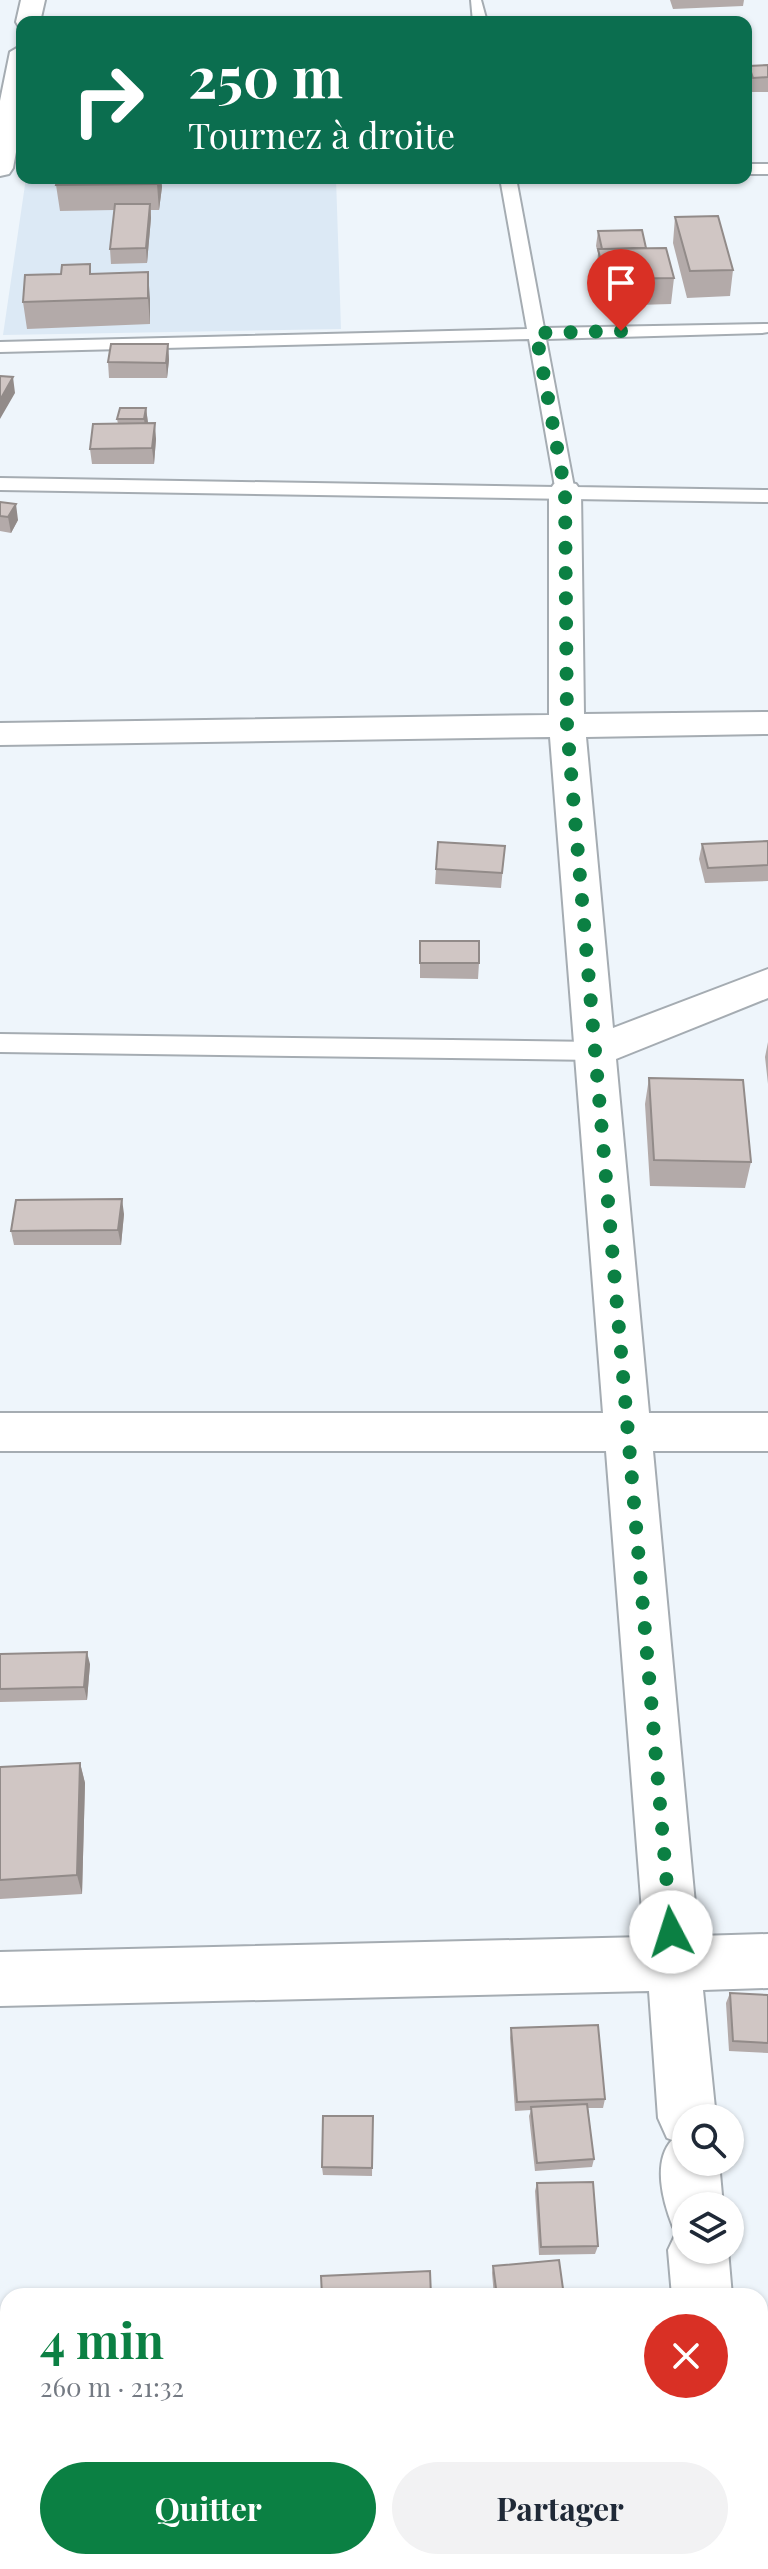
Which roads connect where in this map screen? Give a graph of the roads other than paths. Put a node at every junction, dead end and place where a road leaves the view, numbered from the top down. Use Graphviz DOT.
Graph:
graph roads {
  1 [pos="476,3"];
  2 [pos="479,16"];
  3 [pos="16,77"];
  4 [pos="2,136"];
  5 [pos="0,168"];
  6 [pos="509,184"];
  7 [pos="762,328"];
  8 [pos="536,333"];
  9 [pos="0,347"];
  10 [pos="0,484"];
  11 [pos="565,491"];
  12 [pos="768,496"];
  13 [pos="768,723"];
  14 [pos="567,726"];
  15 [pos="0,734"];
  16 [pos="768,983"];
  17 [pos="0,1043"];
  18 [pos="595,1051"];
  19 [pos="0,1432"];
  20 [pos="628,1432"];
  21 [pos="768,1432"];
  22 [pos="768,1961"];
  23 [pos="673,1963"];
  24 [pos="0,1979"];
  25 [pos="686,2104"];
  26 [pos="699,2264"];
  27 [pos="701,2288"];
  1 -- 2 [label="lane"];
  3 -- 4 [label="street"];
  4 -- 5 [label="street"];
  6 -- 8 [label="lane"];
  7 -- 8 [label="lane"];
  8 -- 9 [label="lane"];
  8 -- 11 [label="lane"];
  10 -- 11 [label="lane"];
  11 -- 12 [label="lane"];
  11 -- 14 [label="street"];
  13 -- 14 [label="street"];
  14 -- 15 [label="street"];
  14 -- 18 [label="street"];
  16 -- 18 [label="street"];
  17 -- 18 [label="lane"];
  18 -- 20 [label="street"];
  19 -- 20 [label="street"];
  20 -- 21 [label="street"];
  20 -- 23 [label="street"];
  22 -- 23 [label="street"];
  23 -- 24 [label="street"];
  23 -- 25 [label="street"];
  26 -- 27 [label="street"];
}
